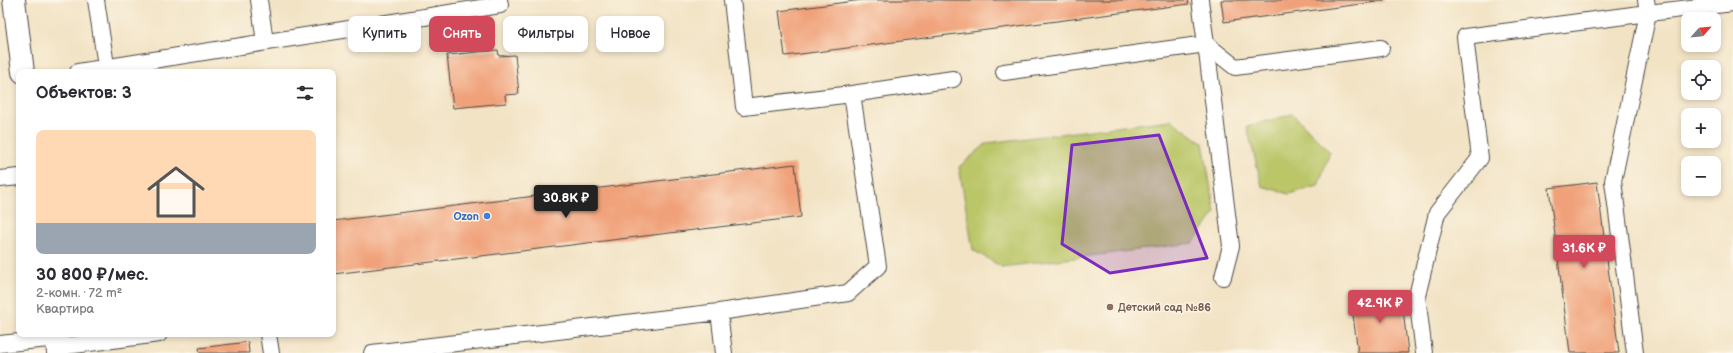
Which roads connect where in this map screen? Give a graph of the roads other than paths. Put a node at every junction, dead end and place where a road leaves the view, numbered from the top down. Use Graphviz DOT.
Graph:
graph roads {
  1 [pos="14,0"];
  2 [pos="96,0"];
  3 [pos="259,0"];
  4 [pos="500,0"];
  5 [pos="732,0"];
  6 [pos="1200,0"];
  7 [pos="1733,3"];
  8 [pos="1647,7"];
  9 [pos="273,41"];
  10 [pos="1206,44"];
  11 [pos="1381,48"];
  12 [pos="23,69"];
  13 [pos="107,69"];
  14 [pos="113,69"];
  15 [pos="1004,72"];
  16 [pos="954,79"];
  17 [pos="852,94"];
  18 [pos="16,178"];
  19 [pos="0,180"];
  20 [pos="1222,277"];
  21 [pos="719,312"];
  22 [pos="125,337"];
  23 [pos="268,337"];
  24 [pos="57,343"];
  25 [pos="0,344"];
  26 [pos="271,353"];
  27 [pos="372,353"];
  28 [pos="724,353"];
  29 [pos="1424,353"];
  30 [pos="1635,353"];
  1 -- 12 [label="main road"];
  2 -- 13 [label="lane"];
  3 -- 9 [label="lane"];
  4 -- 9 [label="lane"];
  5 -- 17 [label="lane"];
  6 -- 10 [label="lane"];
  7 -- 8 [label="lane"];
  8 -- 29 [label="lane"];
  8 -- 30 [label="lane"];
  9 -- 14 [label="lane"];
  10 -- 11 [label="lane"];
  10 -- 15 [label="lane"];
  10 -- 20 [label="lane"];
  16 -- 17 [label="lane"];
  17 -- 21 [label="lane"];
  18 -- 19 [label="lane"];
  21 -- 27 [label="lane"];
  21 -- 28 [label="lane"];
  22 -- 24 [label="lane"];
  23 -- 26 [label="lane"];
  24 -- 25 [label="lane"];
}
